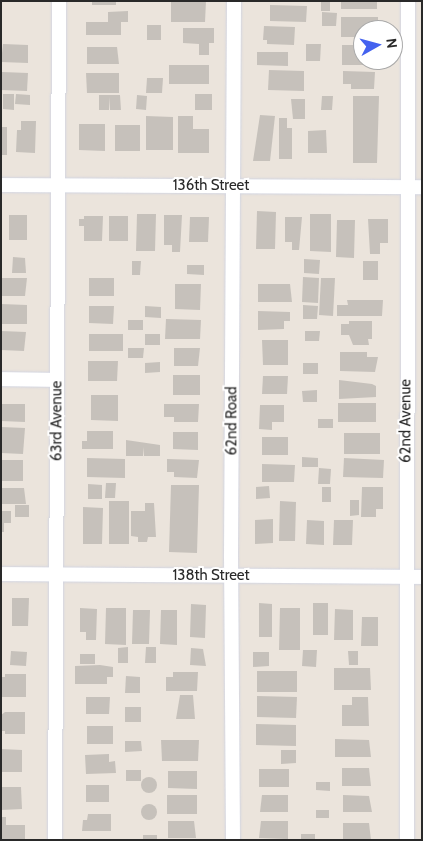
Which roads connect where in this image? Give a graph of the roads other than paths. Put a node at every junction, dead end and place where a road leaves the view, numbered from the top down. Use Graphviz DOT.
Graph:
graph roads {
  1 [pos="60,1"];
  2 [pos="234,1"];
  3 [pos="408,1"];
  4 [pos="1,185"];
  5 [pos="59,185"];
  6 [pos="233,186"];
  7 [pos="407,187"];
  8 [pos="422,187"];
  9 [pos="1,379"];
  10 [pos="58,380"];
  11 [pos="1,574"];
  12 [pos="57,575"];
  13 [pos="231,576"];
  14 [pos="405,576"];
  15 [pos="422,577"];
  16 [pos="55,840"];
  17 [pos="233,840"];
  18 [pos="407,840"];
  1 -- 5 [label="street, 63rd Avenue"];
  2 -- 6 [label="street, 62nd Road"];
  3 -- 7 [label="street, 62nd Avenue"];
  4 -- 5 [label="street, 136th Street"];
  5 -- 6 [label="street, 136th Street"];
  5 -- 10 [label="street, 63rd Avenue"];
  6 -- 7 [label="street, 136th Street"];
  6 -- 13 [label="street, 62nd Road"];
  7 -- 8 [label="street, 136th Street"];
  7 -- 14 [label="street, 62nd Avenue"];
  9 -- 10 [label="street"];
  10 -- 12 [label="street, 63rd Avenue"];
  11 -- 12 [label="street, 138th Street"];
  12 -- 13 [label="street, 138th Street"];
  12 -- 16 [label="street, 63rd Avenue"];
  13 -- 14 [label="street, 138th Street"];
  13 -- 17 [label="street, 62nd Road"];
  14 -- 15 [label="street, 138th Street"];
  14 -- 18 [label="street, 62nd Avenue"];
}
